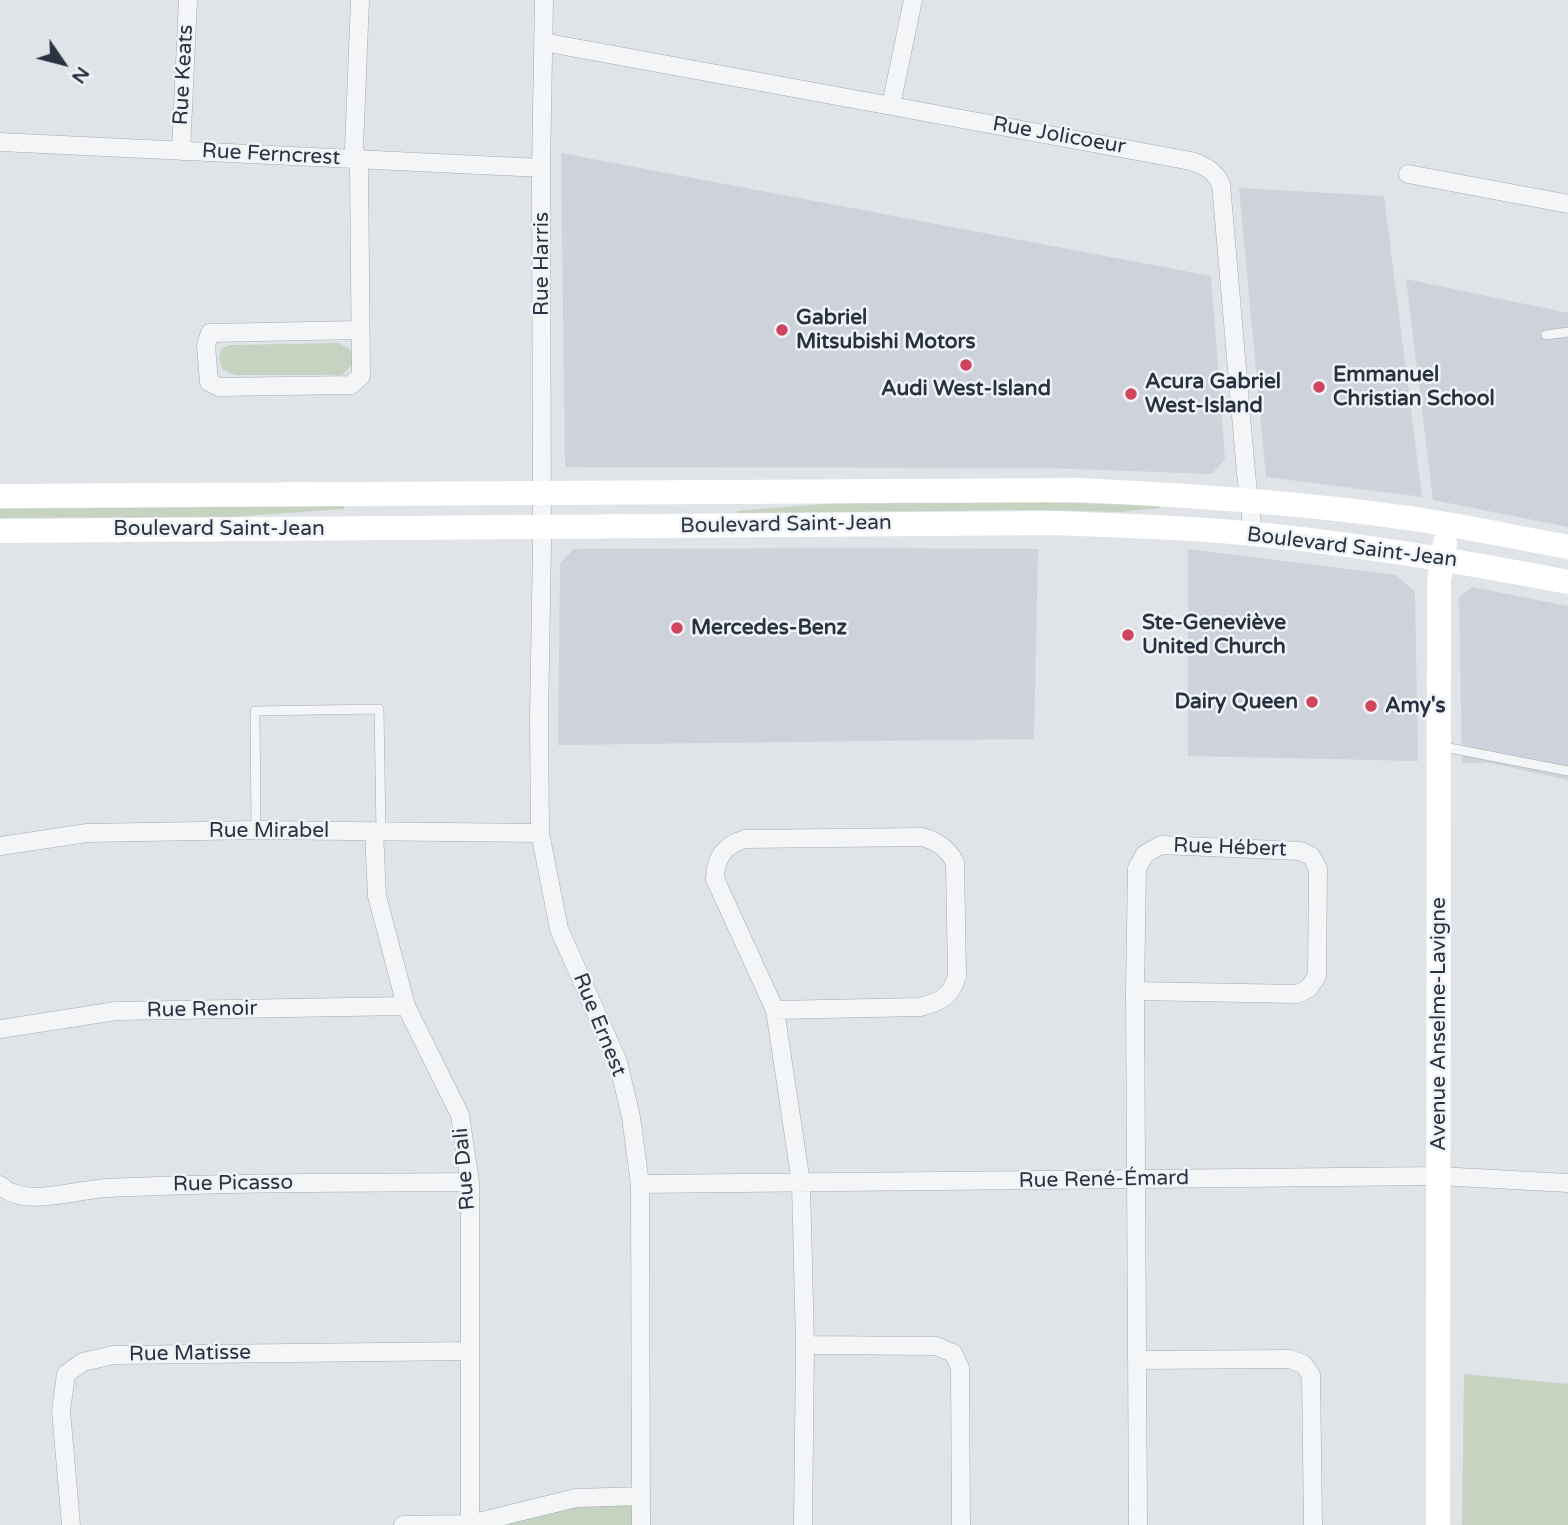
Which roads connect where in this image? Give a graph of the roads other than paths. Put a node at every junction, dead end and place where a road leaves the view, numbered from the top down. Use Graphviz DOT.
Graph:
graph roads {
  1 [pos="187,0"];
  2 [pos="360,0"];
  3 [pos="544,0"];
  4 [pos="913,0"];
  5 [pos="542,42"];
  6 [pos="891,106"];
  7 [pos="0,142"];
  8 [pos="181,151"];
  9 [pos="357,159"];
  10 [pos="541,168"];
  11 [pos="1408,174"];
  12 [pos="1568,204"];
  13 [pos="360,330"];
  14 [pos="1568,332"];
  15 [pos="1546,335"];
  16 [pos="542,492"];
  17 [pos="0,496"];
  18 [pos="1248,499"];
  19 [pos="1448,524"];
  20 [pos="542,528"];
  21 [pos="0,531"];
  22 [pos="1253,534"];
  23 [pos="1568,547"];
  24 [pos="1442,559"];
  25 [pos="1568,582"];
  26 [pos="1439,746"];
  27 [pos="1568,771"];
  28 [pos="256,830"];
  29 [pos="377,831"];
  30 [pos="540,833"];
  31 [pos="0,846"];
  32 [pos="1135,991"];
  33 [pos="406,1006"];
  34 [pos="775,1010"];
  35 [pos="0,1029"];
  36 [pos="1438,1176"];
  37 [pos="1136,1179"];
  38 [pos="470,1182"];
  39 [pos="1568,1182"];
  40 [pos="801,1183"];
  41 [pos="640,1184"];
  42 [pos="0,1185"];
  43 [pos="805,1345"];
  44 [pos="470,1351"];
  45 [pos="1137,1360"];
  46 [pos="641,1496"];
  47 [pos="470,1524"];
  48 [pos="71,1525"];
  49 [pos="403,1525"];
  50 [pos="641,1525"];
  51 [pos="803,1525"];
  52 [pos="961,1525"];
  53 [pos="1138,1525"];
  54 [pos="1314,1525"];
  55 [pos="1438,1525"];
  1 -- 8 [label="street, Rue Keats"];
  2 -- 9 [label="street"];
  3 -- 5 [label="street, Rue Harris"];
  4 -- 6 [label="street"];
  5 -- 6 [label="street, Rue Jolicoeur"];
  5 -- 10 [label="street, Rue Harris"];
  6 -- 18 [label="street, Rue Jolicoeur"];
  7 -- 8 [label="street, Rue Ferncrest"];
  8 -- 9 [label="street, Rue Ferncrest"];
  9 -- 10 [label="street, Rue Ferncrest"];
  9 -- 13 [label="street"];
  10 -- 16 [label="street, Rue Harris"];
  11 -- 12 [label="street"];
  13 -- 13 [label="street"];
  14 -- 15 [label="lane"];
  16 -- 17 [label="main road, Boulevard Saint-Jean"];
  16 -- 18 [label="main road, Boulevard Saint-Jean"];
  16 -- 20 [label="street, Rue Harris"];
  18 -- 19 [label="main road, Boulevard Saint-Jean"];
  18 -- 22 [label="street, Rue Jolicoeur"];
  19 -- 23 [label="main road, Boulevard Saint-Jean"];
  19 -- 24 [label="main road, Avenue Anselme-Lavigne"];
  20 -- 21 [label="main road, Boulevard Saint-Jean"];
  20 -- 22 [label="main road, Boulevard Saint-Jean"];
  20 -- 30 [label="street, Rue Ernest"];
  22 -- 24 [label="main road, Boulevard Saint-Jean"];
  24 -- 25 [label="main road, Boulevard Saint-Jean"];
  24 -- 26 [label="main road, Avenue Anselme-Lavigne"];
  26 -- 27 [label="lane"];
  26 -- 36 [label="main road, Avenue Anselme-Lavigne"];
  28 -- 29 [label="street, Rue Mirabel"];
  28 -- 29 [label="lane"];
  28 -- 31 [label="street, Rue Mirabel"];
  29 -- 30 [label="street, Rue Mirabel"];
  29 -- 33 [label="street, Rue Dali"];
  30 -- 41 [label="street, Rue Ernest"];
  32 -- 32 [label="street, Rue Hébert"];
  32 -- 37 [label="street, Rue Hébert"];
  33 -- 35 [label="street, Rue Renoir"];
  33 -- 38 [label="street, Rue Dali"];
  34 -- 34 [label="street"];
  34 -- 40 [label="street"];
  36 -- 37 [label="street, Rue René-Émard"];
  36 -- 39 [label="street, Rue René-Émard"];
  36 -- 55 [label="main road, Avenue Anselme-Lavigne"];
  37 -- 40 [label="street, Rue René-Émard"];
  37 -- 45 [label="street, Rue Hébert"];
  38 -- 42 [label="street, Rue Picasso"];
  38 -- 44 [label="street, Rue Dali"];
  40 -- 41 [label="street, Rue René-Émard"];
  40 -- 43 [label="street"];
  41 -- 46 [label="street, Rue Ernest"];
  43 -- 51 [label="street"];
  43 -- 52 [label="street"];
  44 -- 47 [label="street, Rue Dali"];
  44 -- 48 [label="street, Rue Matisse"];
  45 -- 53 [label="street, Rue Hébert"];
  45 -- 54 [label="street"];
  46 -- 47 [label="street"];
  46 -- 50 [label="street, Rue Ernest"];
  47 -- 49 [label="street"];
}
